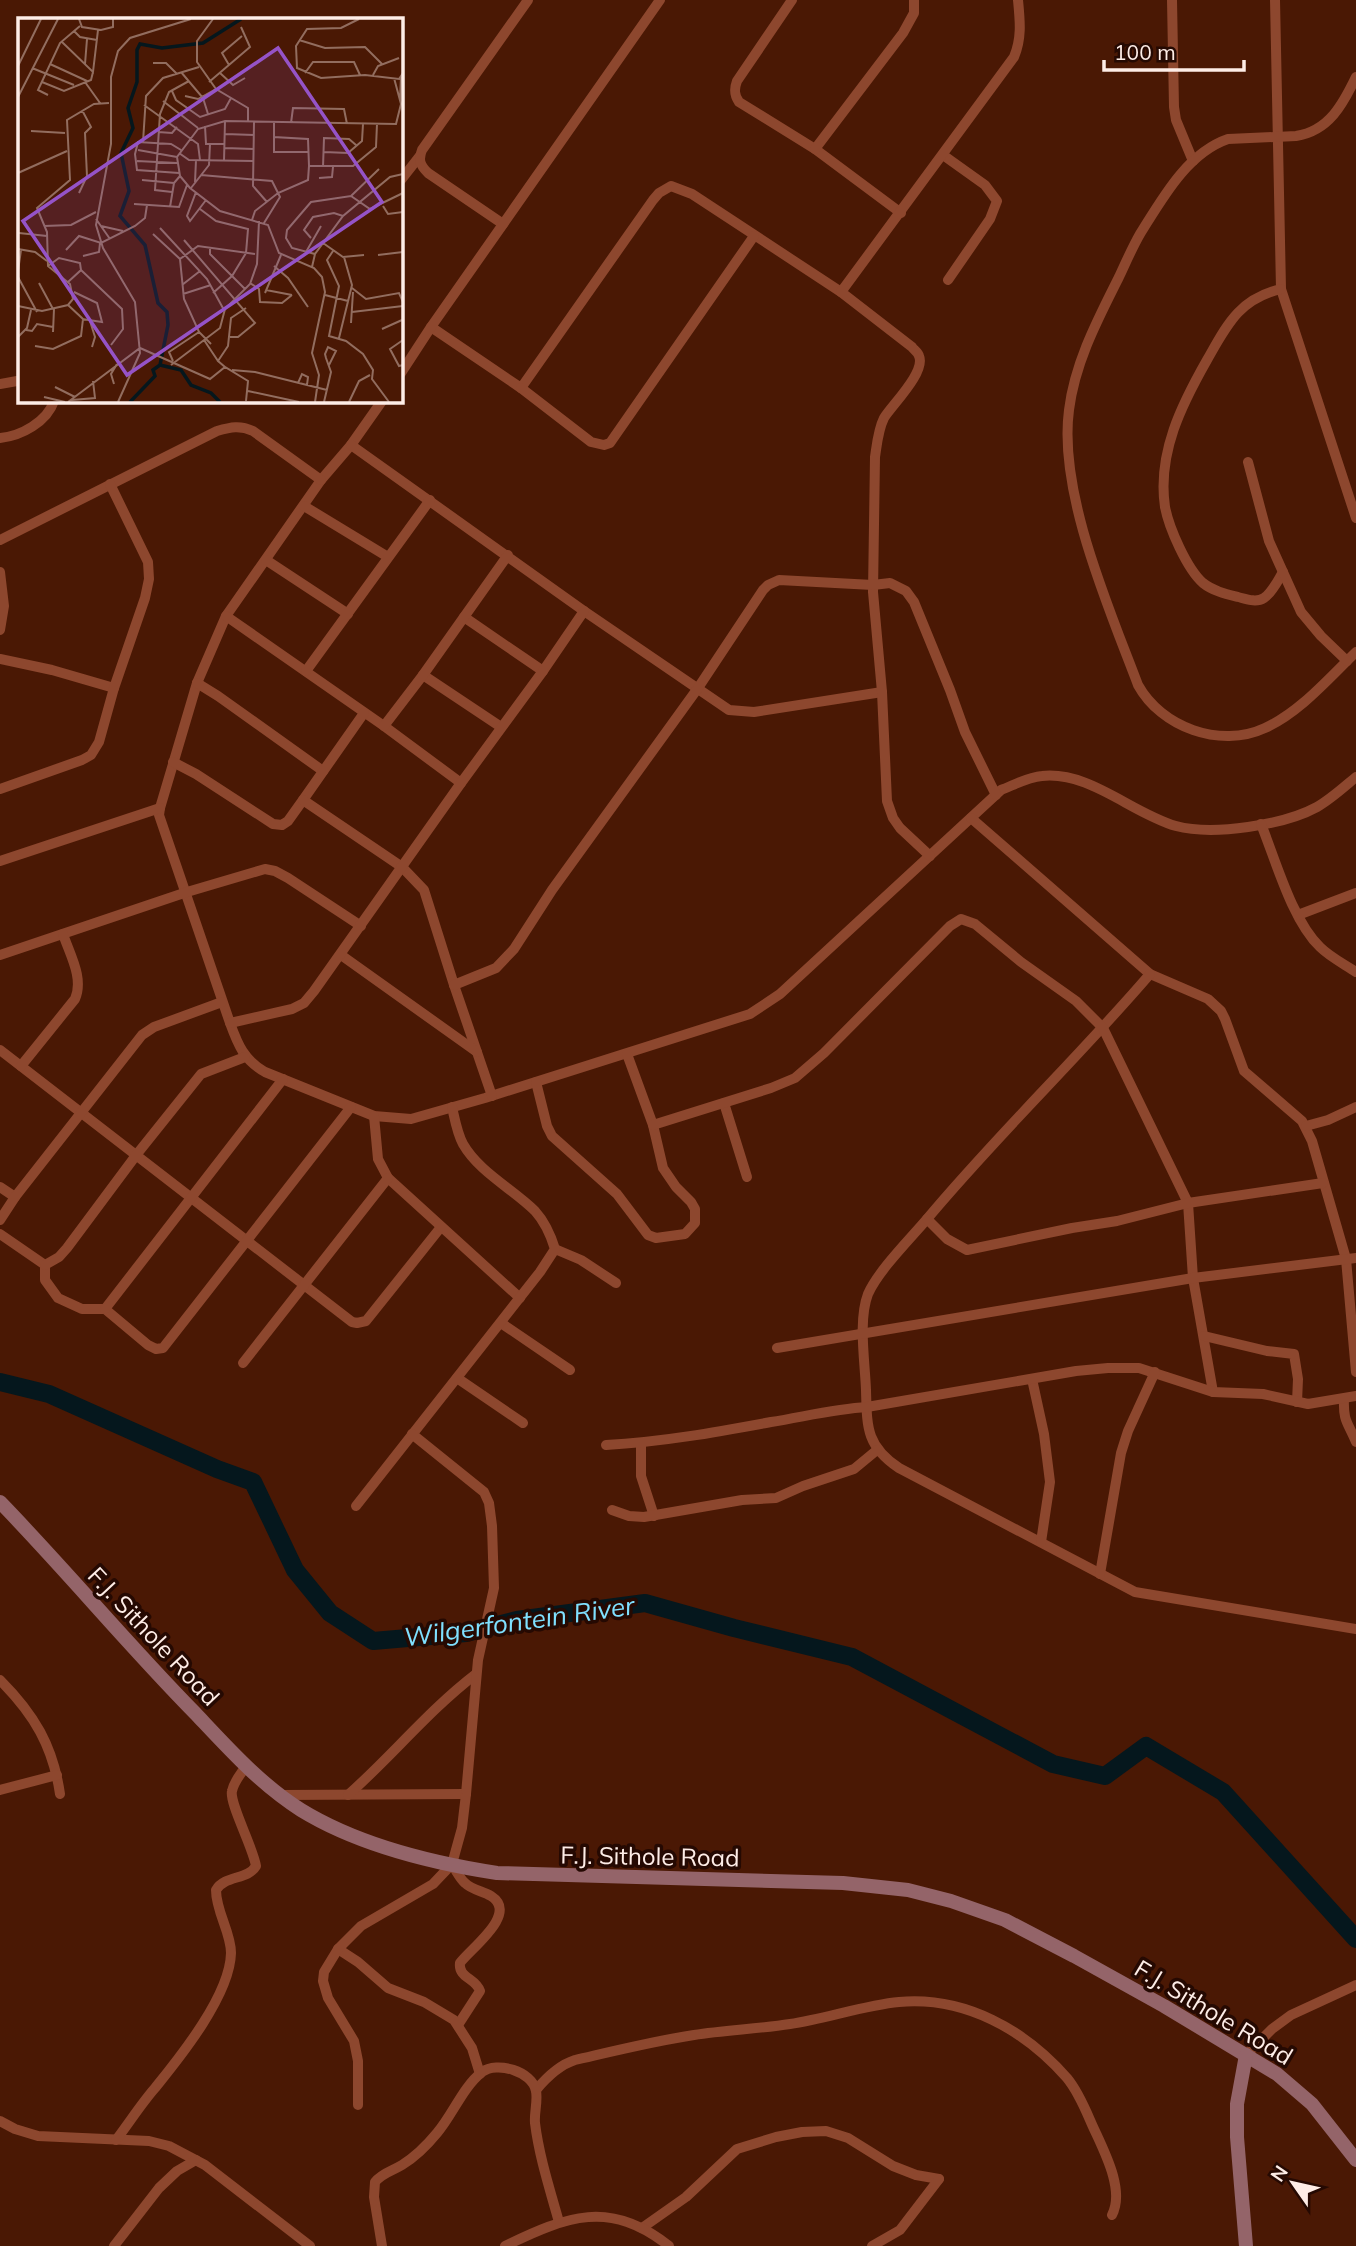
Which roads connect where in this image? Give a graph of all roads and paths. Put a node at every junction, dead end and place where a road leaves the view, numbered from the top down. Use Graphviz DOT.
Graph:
graph roads {
  1 [pos="528,0"];
  2 [pos="660,0"];
  3 [pos="792,0"];
  4 [pos="914,0"];
  5 [pos="1018,0"];
  6 [pos="1172,0"];
  7 [pos="1275,0"];
  8 [pos="1356,77"];
  9 [pos="1277,137"];
  10 [pos="815,149"];
  11 [pos="943,155"];
  12 [pos="419,157"];
  13 [pos="1193,160"];
  14 [pos="402,179"];
  15 [pos="901,213"];
  16 [pos="503,224"];
  17 [pos="754,236"];
  18 [pos="948,280"];
  19 [pos="1281,289"];
  20 [pos="841,292"];
  21 [pos="431,327"];
  22 [pos="402,371"];
  23 [pos="17,381"];
  24 [pos="0,384"];
  25 [pos="521,388"];
  26 [pos="54,402"];
  27 [pos="381,402"];
  28 [pos="0,438"];
  29 [pos="351,444"];
  30 [pos="1248,461"];
  31 [pos="321,480"];
  32 [pos="110,484"];
  33 [pos="430,500"];
  34 [pos="304,506"];
  35 [pos="1356,518"];
  36 [pos="0,540"];
  37 [pos="508,555"];
  38 [pos="388,557"];
  39 [pos="266,560"];
  40 [pos="0,572"];
  41 [pos="1283,572"];
  42 [pos="873,585"];
  43 [pos="584,611"];
  44 [pos="348,614"];
  45 [pos="226,616"];
  46 [pos="464,617"];
  47 [pos="0,631"];
  48 [pos="1356,652"];
  49 [pos="0,659"];
  50 [pos="1347,661"];
  51 [pos="306,671"];
  52 [pos="543,671"];
  53 [pos="424,675"];
  54 [pos="197,683"];
  55 [pos="114,688"];
  56 [pos="698,688"];
  57 [pos="882,692"];
  58 [pos="364,713"];
  59 [pos="384,726"];
  60 [pos="501,727"];
  61 [pos="173,762"];
  62 [pos="323,771"];
  63 [pos="1356,778"];
  64 [pos="461,783"];
  65 [pos="0,789"];
  66 [pos="996,795"];
  67 [pos="303,800"];
  68 [pos="160,808"];
  69 [pos="971,818"];
  70 [pos="1261,824"];
  71 [pos="930,856"];
  72 [pos="0,861"];
  73 [pos="402,867"];
  74 [pos="187,892"];
  75 [pos="1356,893"];
  76 [pos="1298,915"];
  77 [pos="361,926"];
  78 [pos="63,934"];
  79 [pos="0,955"];
  80 [pos="341,955"];
  81 [pos="1356,972"];
  82 [pos="1150,974"];
  83 [pos="454,985"];
  84 [pos="222,1002"];
  85 [pos="230,1023"];
  86 [pos="1103,1028"];
  87 [pos="0,1050"];
  88 [pos="477,1052"];
  89 [pos="627,1054"];
  90 [pos="245,1057"];
  91 [pos="21,1066"];
  92 [pos="283,1079"];
  93 [pos="536,1082"];
  94 [pos="492,1096"];
  95 [pos="724,1103"];
  96 [pos="351,1107"];
  97 [pos="1356,1107"];
  98 [pos="452,1108"];
  99 [pos="82,1112"];
  100 [pos="374,1116"];
  101 [pos="653,1125"];
  102 [pos="1306,1126"];
  103 [pos="137,1154"];
  104 [pos="747,1177"];
  105 [pos="388,1178"];
  106 [pos="1323,1183"];
  107 [pos="0,1187"];
  108 [pos="15,1197"];
  109 [pos="193,1198"];
  110 [pos="1188,1203"];
  111 [pos="0,1220"];
  112 [pos="927,1220"];
  113 [pos="441,1227"];
  114 [pos="0,1234"];
  115 [pos="248,1240"];
  116 [pos="555,1249"];
  117 [pos="1351,1259"];
  118 [pos="45,1265"];
  119 [pos="1193,1278"];
  120 [pos="616,1283"];
  121 [pos="304,1284"];
  122 [pos="520,1298"];
  123 [pos="105,1309"];
  124 [pos="500,1323"];
  125 [pos="864,1333"];
  126 [pos="1205,1336"];
  127 [pos="777,1348"];
  128 [pos="243,1363"];
  129 [pos="570,1370"];
  130 [pos="1356,1371"];
  131 [pos="1155,1372"];
  132 [pos="457,1378"];
  133 [pos="1032,1379"];
  134 [pos="1213,1392"];
  135 [pos="1356,1396"];
  136 [pos="1344,1398"];
  137 [pos="1297,1402"];
  138 [pos="867,1407"];
  139 [pos="523,1423"];
  140 [pos="412,1434"];
  141 [pos="1356,1442"];
  142 [pos="641,1443"];
  143 [pos="606,1446"];
  144 [pos="877,1450"];
  145 [pos="0,1502"];
  146 [pos="356,1506"];
  147 [pos="612,1510"];
  148 [pos="654,1516"];
  149 [pos="1041,1542"];
  150 [pos="1100,1574"];
  151 [pos="1356,1629"];
  152 [pos="476,1674"];
  153 [pos="0,1680"];
  154 [pos="246,1766"];
  155 [pos="57,1775"];
  156 [pos="0,1790"];
  157 [pos="60,1794"];
  158 [pos="466,1794"];
  159 [pos="281,1795"];
  160 [pos="348,1795"];
  161 [pos="452,1864"];
  162 [pos="338,1950"];
  163 [pos="1356,1985"];
  164 [pos="458,2025"];
  165 [pos="1246,2055"];
  166 [pos="480,2074"];
  167 [pos="536,2090"];
  168 [pos="358,2105"];
  169 [pos="0,2120"];
  170 [pos="116,2140"];
  171 [pos="196,2160"];
  172 [pos="1356,2160"];
  173 [pos="1112,2216"];
  174 [pos="559,2222"];
  175 [pos="642,2228"];
  176 [pos="114,2246"];
  177 [pos="310,2246"];
  178 [pos="382,2246"];
  179 [pos="505,2246"];
  180 [pos="669,2246"];
  181 [pos="873,2246"];
  182 [pos="1246,2246"];
  1 -- 12 [label="street"];
  2 -- 16 [label="street"];
  3 -- 10 [label="street"];
  4 -- 10 [label="street"];
  5 -- 11 [label="street"];
  6 -- 13 [label="street"];
  7 -- 9 [label="street"];
  8 -- 9 [label="street"];
  9 -- 13 [label="street"];
  9 -- 19 [label="street"];
  10 -- 15 [label="street"];
  11 -- 15 [label="street"];
  11 -- 18 [label="street"];
  12 -- 14 [label="street"];
  12 -- 16 [label="street"];
  13 -- 50 [label="street"];
  15 -- 20 [label="street"];
  16 -- 21 [label="street"];
  17 -- 20 [label="street"];
  17 -- 25 [label="street"];
  17 -- 25 [label="street"];
  19 -- 35 [label="street"];
  19 -- 41 [label="street"];
  20 -- 42 [label="street"];
  21 -- 22 [label="street"];
  21 -- 25 [label="street"];
  23 -- 24 [label="street"];
  26 -- 28 [label="street"];
  27 -- 29 [label="street"];
  29 -- 31 [label="street"];
  29 -- 33 [label="street"];
  30 -- 41 [label="street"];
  31 -- 32 [label="street"];
  31 -- 34 [label="street"];
  32 -- 36 [label="street"];
  32 -- 55 [label="street"];
  33 -- 37 [label="street"];
  33 -- 38 [label="street"];
  34 -- 38 [label="street"];
  34 -- 39 [label="street"];
  37 -- 43 [label="street"];
  37 -- 46 [label="street"];
  38 -- 44 [label="street"];
  39 -- 44 [label="street"];
  39 -- 45 [label="street"];
  40 -- 47 [label="street"];
  41 -- 50 [label="street"];
  42 -- 56 [label="street"];
  42 -- 57 [label="street"];
  42 -- 66 [label="street"];
  43 -- 52 [label="street"];
  43 -- 56 [label="street"];
  44 -- 51 [label="street"];
  45 -- 51 [label="street"];
  45 -- 54 [label="street"];
  46 -- 52 [label="street"];
  46 -- 53 [label="street"];
  48 -- 50 [label="street"];
  49 -- 55 [label="street"];
  51 -- 58 [label="street"];
  52 -- 60 [label="street"];
  53 -- 59 [label="street"];
  53 -- 60 [label="street"];
  54 -- 61 [label="street"];
  54 -- 62 [label="street"];
  55 -- 65 [label="street"];
  56 -- 57 [label="street"];
  56 -- 83 [label="street"];
  57 -- 71 [label="street"];
  58 -- 59 [label="street"];
  58 -- 62 [label="street"];
  59 -- 64 [label="street"];
  60 -- 64 [label="street"];
  61 -- 67 [label="street"];
  61 -- 68 [label="street"];
  62 -- 67 [label="street"];
  63 -- 70 [label="street"];
  64 -- 73 [label="street"];
  66 -- 69 [label="street"];
  66 -- 70 [label="street"];
  67 -- 73 [label="street"];
  68 -- 72 [label="street"];
  68 -- 74 [label="street"];
  69 -- 71 [label="street"];
  69 -- 82 [label="street"];
  70 -- 76 [label="street"];
  71 -- 89 [label="street"];
  73 -- 77 [label="street"];
  73 -- 83 [label="street"];
  74 -- 77 [label="street"];
  74 -- 78 [label="street"];
  74 -- 84 [label="street"];
  75 -- 76 [label="street"];
  76 -- 81 [label="street"];
  77 -- 80 [label="street"];
  78 -- 79 [label="street"];
  78 -- 91 [label="street"];
  80 -- 85 [label="street"];
  80 -- 88 [label="street"];
  82 -- 86 [label="street"];
  82 -- 102 [label="street"];
  83 -- 88 [label="street"];
  84 -- 85 [label="street"];
  84 -- 99 [label="street"];
  85 -- 90 [label="street"];
  86 -- 95 [label="street"];
  86 -- 110 [label="street"];
  86 -- 112 [label="street"];
  87 -- 91 [label="street"];
  88 -- 94 [label="street"];
  89 -- 93 [label="street"];
  89 -- 101 [label="street"];
  90 -- 92 [label="street"];
  90 -- 103 [label="street"];
  91 -- 99 [label="street"];
  92 -- 96 [label="street"];
  92 -- 109 [label="street"];
  93 -- 94 [label="street"];
  93 -- 101 [label="street"];
  94 -- 98 [label="street"];
  95 -- 101 [label="street"];
  95 -- 104 [label="street"];
  96 -- 100 [label="street"];
  96 -- 115 [label="street"];
  97 -- 102 [label="street"];
  98 -- 100 [label="street"];
  98 -- 116 [label="street"];
  99 -- 103 [label="street"];
  99 -- 108 [label="street"];
  100 -- 105 [label="street"];
  102 -- 106 [label="street"];
  103 -- 109 [label="street"];
  103 -- 118 [label="street"];
  105 -- 113 [label="street"];
  105 -- 121 [label="street"];
  106 -- 110 [label="street"];
  106 -- 117 [label="street"];
  107 -- 108 [label="street"];
  108 -- 111 [label="street"];
  109 -- 115 [label="street"];
  109 -- 123 [label="street"];
  110 -- 112 [label="street"];
  110 -- 119 [label="street"];
  112 -- 125 [label="street"];
  113 -- 121 [label="street"];
  113 -- 122 [label="street"];
  114 -- 118 [label="street"];
  115 -- 121 [label="street"];
  115 -- 123 [label="street"];
  116 -- 120 [label="street"];
  116 -- 122 [label="street"];
  117 -- 119 [label="street"];
  117 -- 130 [label="street"];
  118 -- 123 [label="street"];
  119 -- 125 [label="street"];
  119 -- 126 [label="street"];
  121 -- 128 [label="street"];
  122 -- 124 [label="street"];
  124 -- 129 [label="street"];
  124 -- 132 [label="street"];
  125 -- 127 [label="street"];
  125 -- 138 [label="street"];
  126 -- 134 [label="street"];
  126 -- 137 [label="street"];
  131 -- 133 [label="street"];
  131 -- 134 [label="street"];
  131 -- 150 [label="street"];
  132 -- 139 [label="street"];
  132 -- 140 [label="street"];
  133 -- 138 [label="street"];
  133 -- 149 [label="street"];
  134 -- 137 [label="street"];
  135 -- 136 [label="street"];
  136 -- 137 [label="street"];
  136 -- 141 [label="street"];
  138 -- 142 [label="street"];
  138 -- 144 [label="street"];
  140 -- 146 [label="street"];
  140 -- 152 [label="street"];
  142 -- 143 [label="street"];
  142 -- 148 [label="street"];
  144 -- 148 [label="street"];
  144 -- 149 [label="street"];
  145 -- 154 [label="street, F.J. Sithole Road"];
  147 -- 148 [label="street"];
  149 -- 150 [label="street"];
  150 -- 151 [label="street"];
  152 -- 158 [label="street"];
  152 -- 160 [label="street"];
  153 -- 155 [label="street"];
  154 -- 159 [label="street, F.J. Sithole Road"];
  154 -- 170 [label="street"];
  155 -- 156 [label="street"];
  155 -- 157 [label="street"];
  158 -- 160 [label="street"];
  158 -- 161 [label="street"];
  159 -- 160 [label="street"];
  159 -- 161 [label="street, F.J. Sithole Road"];
  161 -- 162 [label="street"];
  161 -- 164 [label="street"];
  161 -- 165 [label="street, F.J. Sithole Road"];
  162 -- 164 [label="street"];
  162 -- 168 [label="street"];
  163 -- 165 [label="street"];
  164 -- 166 [label="street"];
  165 -- 172 [label="street, F.J. Sithole Road"];
  165 -- 182 [label="street"];
  166 -- 167 [label="street"];
  166 -- 178 [label="street"];
  167 -- 173 [label="street"];
  167 -- 174 [label="street"];
  169 -- 170 [label="street"];
  170 -- 171 [label="street"];
  171 -- 176 [label="street"];
  171 -- 177 [label="street"];
  174 -- 175 [label="street"];
  174 -- 179 [label="street"];
  175 -- 180 [label="street"];
  175 -- 181 [label="street"];
}
